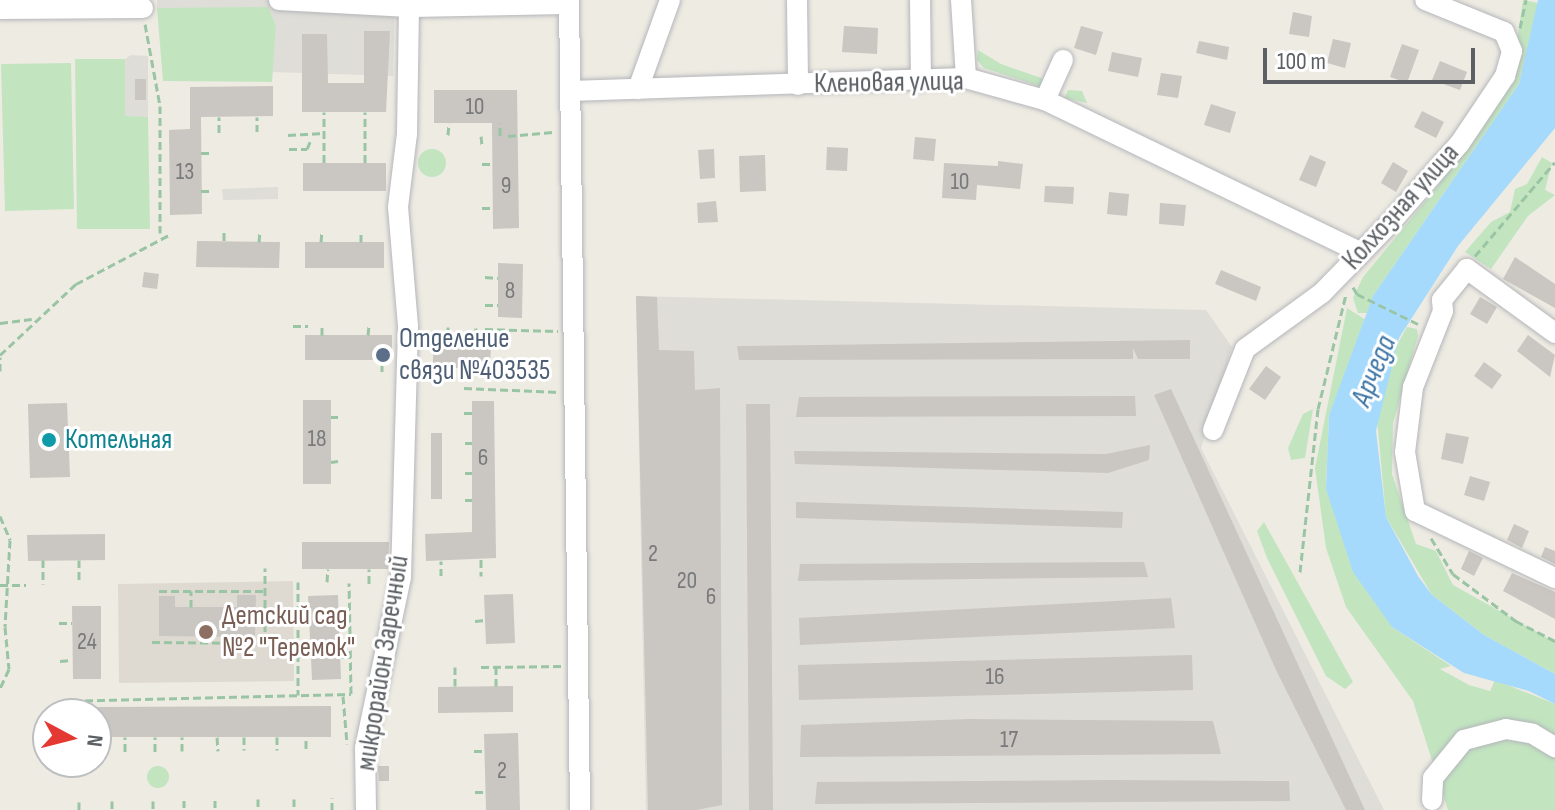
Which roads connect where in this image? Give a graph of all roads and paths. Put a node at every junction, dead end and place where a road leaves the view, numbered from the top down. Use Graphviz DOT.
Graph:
graph roads {
  1 [pos="279,0"];
  2 [pos="670,0"];
  3 [pos="797,0"];
  4 [pos="920,0"];
  5 [pos="961,0"];
  6 [pos="1425,0"];
  7 [pos="358,2"];
  8 [pos="569,2"];
  9 [pos="409,7"];
  10 [pos="143,8"];
  11 [pos="0,9"];
  12 [pos="1063,60"];
  13 [pos="966,78"];
  14 [pos="921,81"];
  15 [pos="798,85"];
  16 [pos="638,89"];
  17 [pos="570,91"];
  18 [pos="1045,100"];
  19 [pos="324,112"];
  20 [pos="365,112"];
  21 [pos="219,117"];
  22 [pos="257,117"];
  23 [pos="449,123"];
  24 [pos="500,123"];
  25 [pos="571,123"];
  26 [pos="257,132"];
  27 [pos="219,133"];
  28 [pos="324,133"];
  29 [pos="288,135"];
  30 [pos="448,135"];
  31 [pos="481,136"];
  32 [pos="500,136"];
  33 [pos="508,136"];
  34 [pos="310,142"];
  35 [pos="482,146"];
  36 [pos="289,149"];
  37 [pos="201,153"];
  38 [pos="212,153"];
  39 [pos="1555,162"];
  40 [pos="324,163"];
  41 [pos="365,163"];
  42 [pos="482,164"];
  43 [pos="493,164"];
  44 [pos="201,191"];
  45 [pos="212,191"];
  46 [pos="482,208"];
  47 [pos="493,208"];
  48 [pos="224,231"];
  49 [pos="260,231"];
  50 [pos="322,231"];
  51 [pos="361,231"];
  52 [pos="160,233"];
  53 [pos="171,234"];
  54 [pos="224,241"];
  55 [pos="259,242"];
  56 [pos="321,242"];
  57 [pos="361,242"];
  58 [pos="1361,253"];
  59 [pos="1467,269"];
  60 [pos="485,277"];
  61 [pos="498,278"];
  62 [pos="1349,278"];
  63 [pos="1367,299"];
  64 [pos="485,305"];
  65 [pos="498,305"];
  66 [pos="35,319"];
  67 [pos="0,323"];
  68 [pos="293,326"];
  69 [pos="308,326"];
  70 [pos="322,326"];
  71 [pos="369,326"];
  72 [pos="448,327"];
  73 [pos="476,328"];
  74 [pos="485,329"];
  75 [pos="1429,330"];
  76 [pos="573,331"];
  77 [pos="1555,333"];
  78 [pos="322,335"];
  79 [pos="368,335"];
  80 [pos="448,346"];
  81 [pos="475,346"];
  82 [pos="0,354"];
  83 [pos="382,360"];
  84 [pos="0,371"];
  85 [pos="382,372"];
  86 [pos="464,388"];
  87 [pos="574,392"];
  88 [pos="464,413"];
  89 [pos="472,413"];
  90 [pos="331,417"];
  91 [pos="338,417"];
  92 [pos="1213,430"];
  93 [pos="465,443"];
  94 [pos="472,443"];
  95 [pos="338,461"];
  96 [pos="331,462"];
  97 [pos="465,473"];
  98 [pos="472,473"];
  99 [pos="465,500"];
  100 [pos="472,500"];
  101 [pos="0,516"];
  102 [pos="1430,536"];
  103 [pos="481,559"];
  104 [pos="43,560"];
  105 [pos="79,560"];
  106 [pos="441,561"];
  107 [pos="265,568"];
  108 [pos="328,569"];
  109 [pos="369,569"];
  110 [pos="1300,572"];
  111 [pos="441,576"];
  112 [pos="481,576"];
  113 [pos="1555,578"];
  114 [pos="79,582"];
  115 [pos="298,582"];
  116 [pos="327,582"];
  117 [pos="349,583"];
  118 [pos="43,584"];
  119 [pos="369,584"];
  120 [pos="0,585"];
  121 [pos="9,585"];
  122 [pos="26,585"];
  123 [pos="159,591"];
  124 [pos="191,591"];
  125 [pos="266,591"];
  126 [pos="191,607"];
  127 [pos="339,611"];
  128 [pos="349,611"];
  129 [pos="255,616"];
  130 [pos="265,616"];
  131 [pos="485,620"];
  132 [pos="475,621"];
  133 [pos="59,623"];
  134 [pos="72,623"];
  135 [pos="189,636"];
  136 [pos="1555,641"];
  137 [pos="152,642"];
  138 [pos="189,642"];
  139 [pos="341,657"];
  140 [pos="350,657"];
  141 [pos="72,660"];
  142 [pos="60,661"];
  143 [pos="496,666"];
  144 [pos="578,666"];
  145 [pos="455,667"];
  146 [pos="481,667"];
  147 [pos="455,686"];
  148 [pos="496,686"];
  149 [pos="0,688"];
  150 [pos="298,695"];
  151 [pos="112,700"];
  152 [pos="125,737"];
  153 [pos="155,737"];
  154 [pos="182,737"];
  155 [pos="217,737"];
  156 [pos="244,737"];
  157 [pos="277,737"];
  158 [pos="306,737"];
  159 [pos="1555,747"];
  160 [pos="306,749"];
  161 [pos="244,750"];
  162 [pos="277,750"];
  163 [pos="182,751"];
  164 [pos="218,751"];
  165 [pos="474,751"];
  166 [pos="485,751"];
  167 [pos="125,752"];
  168 [pos="155,752"];
  169 [pos="475,792"];
  170 [pos="485,792"];
  171 [pos="332,798"];
  172 [pos="258,799"];
  173 [pos="294,799"];
  174 [pos="184,800"];
  175 [pos="215,800"];
  176 [pos="1432,800"];
  177 [pos="112,801"];
  178 [pos="153,801"];
  179 [pos="79,802"];
  180 [pos="79,810"];
  181 [pos="112,810"];
  182 [pos="153,810"];
  183 [pos="184,810"];
  184 [pos="215,810"];
  185 [pos="258,810"];
  186 [pos="294,810"];
  187 [pos="332,810"];
  188 [pos="366,810"];
  189 [pos="580,810"];
  1 -- 7 [label="street"];
  2 -- 16 [label="street"];
  3 -- 15 [label="street"];
  4 -- 14 [label="street"];
  5 -- 13 [label="street"];
  6 -- 58 [label="street, Колхозная улица"];
  7 -- 9 [label="street"];
  8 -- 9 [label="street"];
  8 -- 17 [label="street"];
  9 -- 188 [label="street, микрорайон Заречный"];
  10 -- 11 [label="street"];
  10 -- 52 [label="path"];
  12 -- 18 [label="street"];
  13 -- 14 [label="street, Кленовая улица"];
  13 -- 18 [label="street, Кленовая улица"];
  14 -- 15 [label="street, Кленовая улица"];
  15 -- 16 [label="street, Кленовая улица"];
  16 -- 17 [label="street, Кленовая улица"];
  17 -- 25 [label="street"];
  18 -- 58 [label="street, Кленовая улица"];
  19 -- 28 [label="path"];
  20 -- 41 [label="path"];
  21 -- 27 [label="path"];
  22 -- 26 [label="path"];
  23 -- 30 [label="path"];
  24 -- 32 [label="path"];
  25 -- 33 [label="path"];
  25 -- 76 [label="street"];
  28 -- 29 [label="path"];
  28 -- 40 [label="path"];
  31 -- 35 [label="path"];
  34 -- 36 [label="path"];
  37 -- 38 [label="path"];
  39 -- 59 [label="path"];
  42 -- 43 [label="path"];
  44 -- 45 [label="path"];
  46 -- 47 [label="path"];
  48 -- 54 [label="path"];
  49 -- 55 [label="path"];
  50 -- 56 [label="path"];
  51 -- 57 [label="path"];
  53 -- 66 [label="path"];
  58 -- 92 [label="street, Колхозная улица"];
  59 -- 77 [label="street"];
  59 -- 113 [label="street"];
  60 -- 61 [label="path"];
  62 -- 110 [label="path"];
  63 -- 75 [label="path"];
  64 -- 65 [label="path"];
  66 -- 67 [label="path"];
  66 -- 82 [label="path"];
  68 -- 69 [label="path"];
  70 -- 78 [label="path"];
  71 -- 79 [label="path"];
  72 -- 80 [label="path"];
  73 -- 81 [label="path"];
  74 -- 76 [label="path"];
  76 -- 87 [label="street"];
  82 -- 84 [label="path"];
  83 -- 85 [label="path"];
  86 -- 87 [label="path"];
  87 -- 144 [label="street"];
  88 -- 89 [label="path"];
  90 -- 91 [label="path"];
  93 -- 94 [label="path"];
  95 -- 96 [label="path"];
  97 -- 98 [label="path"];
  99 -- 100 [label="path"];
  101 -- 121 [label="path"];
  102 -- 136 [label="path"];
  103 -- 112 [label="path"];
  104 -- 118 [label="path"];
  105 -- 114 [label="path"];
  106 -- 111 [label="path"];
  107 -- 125 [label="path"];
  108 -- 116 [label="path"];
  109 -- 119 [label="path"];
  115 -- 150 [label="path"];
  117 -- 128 [label="path"];
  120 -- 121 [label="path"];
  121 -- 122 [label="path"];
  121 -- 149 [label="path"];
  123 -- 124 [label="path"];
  124 -- 125 [label="path"];
  124 -- 126 [label="path"];
  125 -- 130 [label="path"];
  127 -- 128 [label="path"];
  128 -- 140 [label="path"];
  129 -- 130 [label="path"];
  130 -- 138 [label="path"];
  131 -- 132 [label="path"];
  133 -- 134 [label="path"];
  135 -- 138 [label="path"];
  137 -- 138 [label="path"];
  139 -- 140 [label="path"];
  140 -- 150 [label="path"];
  141 -- 142 [label="path"];
  143 -- 144 [label="path"];
  143 -- 146 [label="path"];
  143 -- 148 [label="path"];
  144 -- 189 [label="street"];
  145 -- 147 [label="path"];
  150 -- 151 [label="path"];
  152 -- 167 [label="path"];
  153 -- 168 [label="path"];
  154 -- 163 [label="path"];
  155 -- 164 [label="path"];
  156 -- 161 [label="path"];
  157 -- 162 [label="path"];
  158 -- 160 [label="path"];
  159 -- 176 [label="street"];
  165 -- 166 [label="path"];
  169 -- 170 [label="path"];
  171 -- 187 [label="path"];
  172 -- 185 [label="path"];
  173 -- 186 [label="path"];
  174 -- 183 [label="path"];
  175 -- 184 [label="path"];
  177 -- 181 [label="path"];
  178 -- 182 [label="path"];
  179 -- 180 [label="path"];
}
